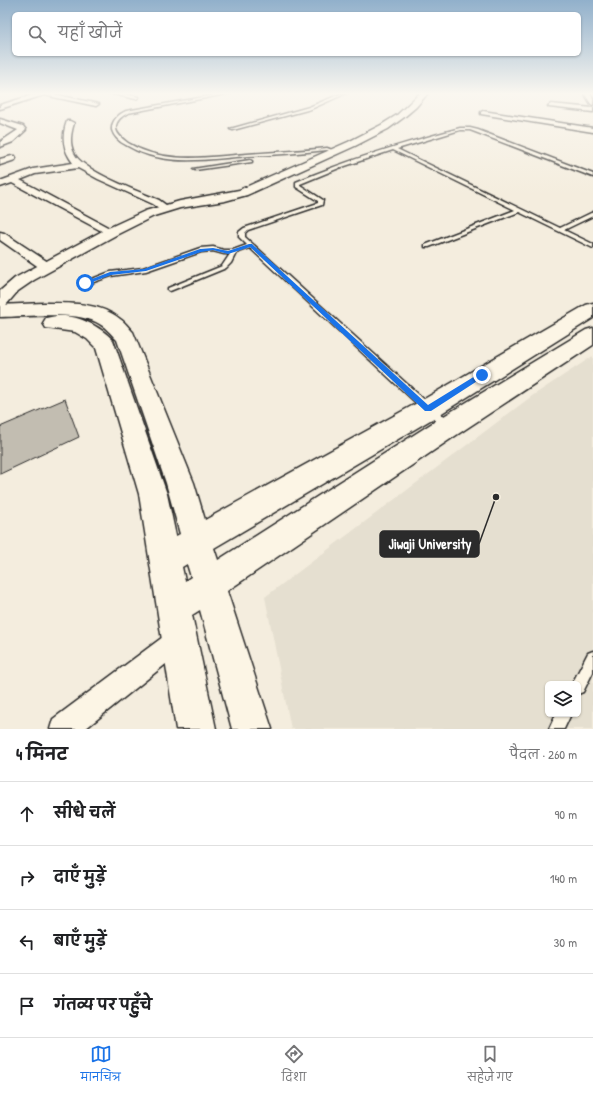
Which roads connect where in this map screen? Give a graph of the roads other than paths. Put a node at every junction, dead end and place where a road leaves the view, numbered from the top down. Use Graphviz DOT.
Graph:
graph roads {
  1 [pos="17,127"];
  2 [pos="69,127"];
  3 [pos="114,127"];
  4 [pos="239,127"];
  5 [pos="382,127"];
  6 [pos="572,127"];
  7 [pos="232,129"];
  8 [pos="593,130"];
  9 [pos="0,145"];
  10 [pos="392,148"];
  11 [pos="335,152"];
  12 [pos="12,158"];
  13 [pos="322,158"];
  14 [pos="0,162"];
  15 [pos="78,165"];
  16 [pos="195,169"];
  17 [pos="593,176"];
  18 [pos="13,180"];
  19 [pos="0,184"];
  20 [pos="165,208"];
  21 [pos="518,210"];
  22 [pos="593,214"];
  23 [pos="560,230"];
  24 [pos="111,233"];
  25 [pos="1,237"];
  26 [pos="250,245"];
  27 [pos="427,246"];
  28 [pos="593,246"];
  29 [pos="234,252"];
  30 [pos="47,267"];
  31 [pos="85,283"];
  32 [pos="170,288"];
  33 [pos="0,301"];
  34 [pos="593,309"];
  35 [pos="0,311"];
  36 [pos="0,324"];
  37 [pos="593,335"];
  38 [pos="428,409"];
  39 [pos="447,427"];
  40 [pos="197,541"];
  41 [pos="166,559"];
  42 [pos="209,584"];
  43 [pos="177,622"];
  44 [pos="593,658"];
  45 [pos="581,681"];
  46 [pos="562,717"];
  47 [pos="63,729"];
  48 [pos="196,729"];
  49 [pos="252,729"];
  50 [pos="556,729"];
  1 -- 9 [label="street"];
  2 -- 15 [label="street"];
  3 -- 11 [label="lane"];
  4 -- 7 [label="lane"];
  5 -- 11 [label="street"];
  6 -- 8 [label="street"];
  10 -- 17 [label="lane"];
  10 -- 21 [label="lane"];
  10 -- 26 [label="lane"];
  11 -- 13 [label="street"];
  12 -- 14 [label="street"];
  13 -- 16 [label="lane"];
  13 -- 20 [label="street"];
  15 -- 18 [label="street"];
  15 -- 20 [label="street"];
  18 -- 19 [label="street"];
  18 -- 24 [label="street"];
  20 -- 24 [label="street"];
  21 -- 23 [label="lane"];
  21 -- 27 [label="lane"];
  22 -- 23 [label="lane"];
  23 -- 28 [label="lane"];
  24 -- 30 [label="street"];
  25 -- 30 [label="street"];
  26 -- 29 [label="lane"];
  26 -- 38 [label="lane"];
  29 -- 31 [label="lane"];
  29 -- 32 [label="lane"];
  30 -- 33 [label="street"];
  34 -- 38 [label="main road"];
  35 -- 40 [label="main road"];
  36 -- 41 [label="main road"];
  37 -- 39 [label="main road"];
  38 -- 39 [label="lane"];
  38 -- 40 [label="main road"];
  39 -- 42 [label="main road"];
  40 -- 41 [label="main road"];
  40 -- 42 [label="main road"];
  41 -- 43 [label="main road"];
  42 -- 43 [label="main road"];
  42 -- 49 [label="main road"];
  43 -- 47 [label="street"];
  43 -- 48 [label="main road"];
  44 -- 45 [label="lane"];
  46 -- 50 [label="lane"];
}
